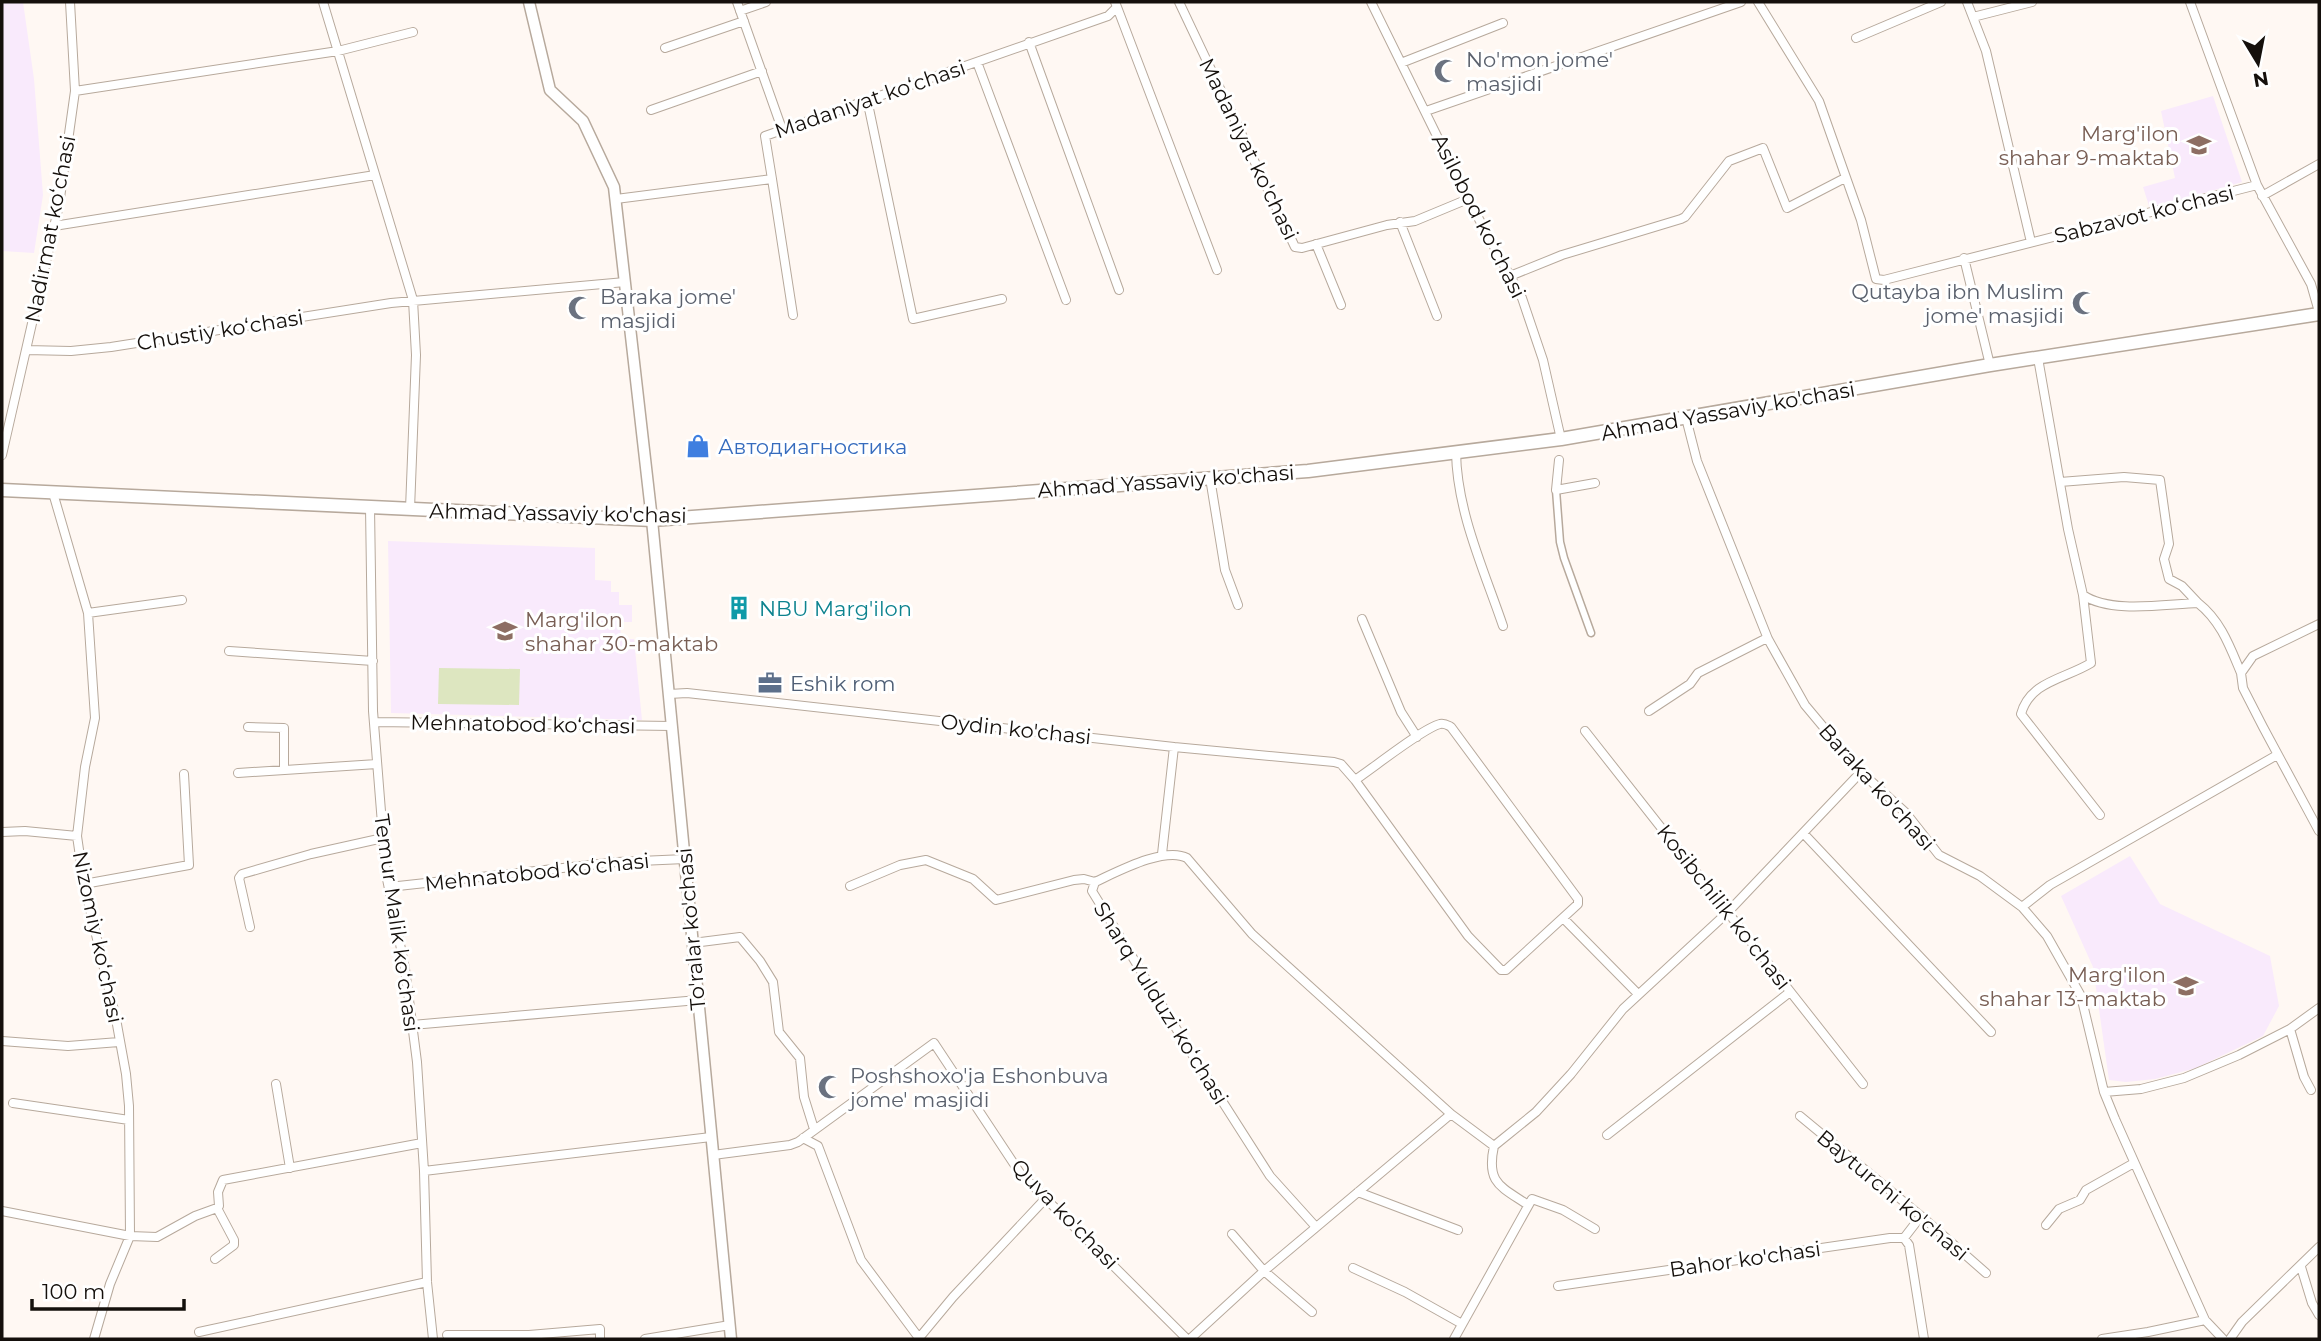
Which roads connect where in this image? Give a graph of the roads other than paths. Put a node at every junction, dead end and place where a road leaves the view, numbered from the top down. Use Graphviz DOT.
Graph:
graph roads {
  1 [pos="69,2"];
  2 [pos="323,2"];
  3 [pos="529,2"];
  4 [pos="737,2"];
  5 [pos="766,2"];
  6 [pos="1179,2"];
  7 [pos="1371,2"];
  8 [pos="1741,2"];
  9 [pos="1758,2"];
  10 [pos="1941,2"];
  11 [pos="1967,2"];
  12 [pos="2032,2"];
  13 [pos="2190,2"];
  14 [pos="1116,4"];
  15 [pos="740,11"];
  16 [pos="1973,17"];
  17 [pos="744,21"];
  18 [pos="1503,23"];
  19 [pos="414,32"];
  20 [pos="1856,38"];
  21 [pos="1029,43"];
  22 [pos="665,48"];
  23 [pos="338,51"];
  24 [pos="977,62"];
  25 [pos="1401,63"];
  26 [pos="762,71"];
  27 [pos="75,91"];
  28 [pos="867,99"];
  29 [pos="651,110"];
  30 [pos="1426,111"];
  31 [pos="782,129"];
  32 [pos="2319,164"];
  33 [pos="375,175"];
  34 [pos="1845,178"];
  35 [pos="772,179"];
  36 [pos="2256,185"];
  37 [pos="2262,196"];
  38 [pos="615,199"];
  39 [pos="1468,199"];
  40 [pos="1400,222"];
  41 [pos="54,226"];
  42 [pos="2031,243"];
  43 [pos="1316,244"];
  44 [pos="1964,258"];
  45 [pos="1217,270"];
  46 [pos="1510,276"];
  47 [pos="625,282"];
  48 [pos="1119,290"];
  49 [pos="1002,299"];
  50 [pos="413,300"];
  51 [pos="1066,300"];
  52 [pos="1341,305"];
  53 [pos="2319,313"];
  54 [pos="793,315"];
  55 [pos="1437,316"];
  56 [pos="26,350"];
  57 [pos="2038,358"];
  58 [pos="1990,365"];
  59 [pos="1686,418"];
  60 [pos="6,419"];
  61 [pos="1561,439"];
  62 [pos="1456,452"];
  63 [pos="2,455"];
  64 [pos="1559,460"];
  65 [pos="1210,478"];
  66 [pos="2060,482"];
  67 [pos="1595,483"];
  68 [pos="2,490"];
  69 [pos="1556,490"];
  70 [pos="53,493"];
  71 [pos="370,507"];
  72 [pos="410,509"];
  73 [pos="652,520"];
  74 [pos="2083,595"];
  75 [pos="182,600"];
  76 [pos="2198,603"];
  77 [pos="1238,605"];
  78 [pos="88,612"];
  79 [pos="1362,619"];
  80 [pos="2319,624"];
  81 [pos="1503,625"];
  82 [pos="1591,633"];
  83 [pos="1768,638"];
  84 [pos="229,651"];
  85 [pos="373,661"];
  86 [pos="2241,673"];
  87 [pos="669,694"];
  88 [pos="1649,711"];
  89 [pos="374,722"];
  90 [pos="672,726"];
  91 [pos="248,727"];
  92 [pos="1585,731"];
  93 [pos="1417,737"];
  94 [pos="1174,747"];
  95 [pos="2277,755"];
  96 [pos="377,764"];
  97 [pos="284,770"];
  98 [pos="1861,772"];
  99 [pos="238,773"];
  100 [pos="184,774"];
  101 [pos="1355,780"];
  102 [pos="2100,815"];
  103 [pos="2319,831"];
  104 [pos="2,832"];
  105 [pos="1804,834"];
  106 [pos="77,836"];
  107 [pos="383,838"];
  108 [pos="1162,855"];
  109 [pos="685,859"];
  110 [pos="1095,882"];
  111 [pos="84,884"];
  112 [pos="850,886"];
  113 [pos="388,887"];
  114 [pos="2022,907"];
  115 [pos="1728,912"];
  116 [pos="1564,919"];
  117 [pos="250,927"];
  118 [pos="693,943"];
  119 [pos="1790,992"];
  120 [pos="1638,994"];
  121 [pos="698,1000"];
  122 [pos="2319,1009"];
  123 [pos="412,1025"];
  124 [pos="2290,1030"];
  125 [pos="1991,1032"];
  126 [pos="2,1041"];
  127 [pos="119,1042"];
  128 [pos="276,1084"];
  129 [pos="1863,1084"];
  130 [pos="2311,1090"];
  131 [pos="2104,1092"];
  132 [pos="13,1103"];
  133 [pos="1451,1114"];
  134 [pos="1800,1116"];
  135 [pos="129,1120"];
  136 [pos="814,1129"];
  137 [pos="1607,1135"];
  138 [pos="711,1136"];
  139 [pos="803,1138"];
  140 [pos="422,1143"];
  141 [pos="1494,1146"];
  142 [pos="713,1155"];
  143 [pos="2134,1163"];
  144 [pos="290,1168"];
  145 [pos="424,1171"];
  146 [pos="1358,1192"];
  147 [pos="1046,1198"];
  148 [pos="1528,1205"];
  149 [pos="217,1208"];
  150 [pos="2,1211"];
  151 [pos="1921,1216"];
  152 [pos="2046,1225"];
  153 [pos="1316,1227"];
  154 [pos="1595,1229"];
  155 [pos="1458,1230"];
  156 [pos="1232,1234"];
  157 [pos="130,1236"];
  158 [pos="1904,1238"];
  159 [pos="2319,1247"];
  160 [pos="215,1258"];
  161 [pos="2301,1267"];
  162 [pos="1353,1268"];
  163 [pos="1264,1271"];
  164 [pos="1986,1273"];
  165 [pos="427,1282"];
  166 [pos="1558,1286"];
  167 [pos="1312,1311"];
  168 [pos="2319,1315"];
  169 [pos="2205,1320"];
  170 [pos="1462,1324"];
  171 [pos="730,1325"];
  172 [pos="198,1332"];
  173 [pos="447,1335"];
  174 [pos="94,1339"];
  175 [pos="433,1339"];
  176 [pos="600,1339"];
  177 [pos="645,1339"];
  178 [pos="731,1339"];
  179 [pos="919,1339"];
  180 [pos="1189,1339"];
  181 [pos="1454,1339"];
  182 [pos="1924,1339"];
  183 [pos="2102,1339"];
  184 [pos="2223,1339"];
  185 [pos="2230,1339"];
  1 -- 27 [label="street, Nadirmat koʻchasi"];
  2 -- 23 [label="street"];
  3 -- 38 [label="street, To'ralar ko'chasi"];
  4 -- 15 [label="street"];
  5 -- 15 [label="street"];
  6 -- 43 [label="street, Madaniyat ko'chasi"];
  7 -- 25 [label="street, Asilobod koʻchasi"];
  8 -- 30 [label="street"];
  9 -- 34 [label="street, Sabzavot koʻchasi"];
  10 -- 20 [label="street"];
  11 -- 16 [label="street, Sabzavot koʻchasi"];
  12 -- 16 [label="street"];
  13 -- 36 [label="street"];
  14 -- 21 [label="street, Madaniyat koʻchasi"];
  14 -- 45 [label="street"];
  15 -- 17 [label="street"];
  16 -- 42 [label="street, Sabzavot koʻchasi"];
  17 -- 22 [label="street"];
  17 -- 26 [label="street"];
  18 -- 25 [label="street"];
  19 -- 23 [label="street"];
  21 -- 24 [label="street, Madaniyat koʻchasi"];
  21 -- 48 [label="street"];
  23 -- 27 [label="street"];
  23 -- 33 [label="street"];
  24 -- 28 [label="street, Madaniyat koʻchasi"];
  24 -- 51 [label="street"];
  25 -- 30 [label="street, Asilobod koʻchasi"];
  26 -- 29 [label="street"];
  26 -- 31 [label="street"];
  27 -- 41 [label="street, Nadirmat koʻchasi"];
  28 -- 31 [label="street, Madaniyat koʻchasi"];
  28 -- 49 [label="street"];
  30 -- 39 [label="street, Asilobod koʻchasi"];
  31 -- 35 [label="street, Madaniyat koʻchasi"];
  32 -- 37 [label="street"];
  33 -- 41 [label="street"];
  33 -- 50 [label="street"];
  34 -- 44 [label="street, Sabzavot koʻchasi"];
  34 -- 46 [label="street"];
  35 -- 38 [label="street"];
  35 -- 54 [label="street"];
  36 -- 37 [label="street"];
  36 -- 42 [label="street, Sabzavot koʻchasi"];
  37 -- 53 [label="street"];
  38 -- 47 [label="street, To'ralar ko'chasi"];
  39 -- 40 [label="street, Madaniyat ko'chasi"];
  39 -- 46 [label="street, Asilobod koʻchasi"];
  40 -- 43 [label="street, Madaniyat ko'chasi"];
  40 -- 55 [label="street"];
  41 -- 56 [label="street, Nadirmat koʻchasi"];
  42 -- 44 [label="street, Sabzavot koʻchasi"];
  43 -- 52 [label="street"];
  44 -- 58 [label="street"];
  46 -- 61 [label="street, Asilobod koʻchasi"];
  47 -- 50 [label="street, Chustiy koʻchasi"];
  47 -- 73 [label="street, To'ralar ko'chasi"];
  50 -- 56 [label="street, Chustiy koʻchasi"];
  50 -- 72 [label="street"];
  53 -- 57 [label="main road, Ahmad Yassaviy ko'chasi"];
  56 -- 60 [label="street, Nadirmat koʻchasi"];
  57 -- 58 [label="main road, Ahmad Yassaviy ko'chasi"];
  57 -- 66 [label="street"];
  58 -- 59 [label="main road, Ahmad Yassaviy ko'chasi"];
  59 -- 61 [label="main road, Ahmad Yassaviy ko'chasi"];
  59 -- 83 [label="street, Baraka ko'chasi"];
  60 -- 63 [label="street, Nadirmat koʻchasi"];
  61 -- 62 [label="main road, Ahmad Yassaviy ko'chasi"];
  62 -- 65 [label="main road, Ahmad Yassaviy ko'chasi"];
  62 -- 81 [label="street"];
  64 -- 69 [label="street"];
  65 -- 73 [label="main road, Ahmad Yassaviy ko'chasi"];
  65 -- 77 [label="street"];
  66 -- 74 [label="street"];
  66 -- 76 [label="street"];
  67 -- 69 [label="street"];
  68 -- 70 [label="main road, Ahmad Yassaviy ko'chasi"];
  69 -- 82 [label="street"];
  70 -- 71 [label="main road, Ahmad Yassaviy ko'chasi"];
  70 -- 78 [label="street, Nizomiy koʻchasi"];
  71 -- 72 [label="main road, Ahmad Yassaviy ko'chasi"];
  71 -- 85 [label="street, Temur Malik koʻchasi"];
  72 -- 73 [label="main road, Ahmad Yassaviy ko'chasi"];
  73 -- 87 [label="street, To'ralar ko'chasi"];
  74 -- 76 [label="street"];
  74 -- 102 [label="street"];
  75 -- 78 [label="street"];
  76 -- 86 [label="street"];
  78 -- 106 [label="street, Nizomiy koʻchasi"];
  79 -- 93 [label="street"];
  80 -- 86 [label="street"];
  83 -- 88 [label="street"];
  83 -- 98 [label="street, Baraka ko'chasi"];
  84 -- 85 [label="street"];
  85 -- 89 [label="street, Temur Malik koʻchasi"];
  86 -- 95 [label="street"];
  87 -- 90 [label="street, To'ralar ko'chasi"];
  87 -- 94 [label="street, Oydin ko'chasi"];
  89 -- 90 [label="street, Mehnatobod ko‘chasi"];
  89 -- 96 [label="street, Temur Malik koʻchasi"];
  90 -- 109 [label="street, To'ralar ko'chasi"];
  91 -- 97 [label="street"];
  92 -- 115 [label="street, Kosibchilik koʻchasi"];
  93 -- 101 [label="street"];
  93 -- 116 [label="street"];
  94 -- 101 [label="street, Oydin ko'chasi"];
  94 -- 108 [label="street"];
  95 -- 103 [label="street"];
  95 -- 114 [label="street"];
  96 -- 97 [label="street"];
  96 -- 107 [label="street, Temur Malik koʻchasi"];
  97 -- 99 [label="street"];
  98 -- 105 [label="street"];
  98 -- 114 [label="street, Baraka ko'chasi"];
  100 -- 111 [label="street"];
  101 -- 116 [label="street, Oydin ko'chasi"];
  104 -- 106 [label="street"];
  105 -- 115 [label="street"];
  105 -- 125 [label="street"];
  106 -- 111 [label="street, Nizomiy koʻchasi"];
  107 -- 113 [label="street, Temur Malik koʻchasi"];
  107 -- 117 [label="street"];
  108 -- 110 [label="street, Sharq Yulduzi koʻchasi"];
  108 -- 133 [label="street"];
  109 -- 113 [label="street, Mehnatobod koʻchasi"];
  109 -- 118 [label="street, To'ralar ko'chasi"];
  110 -- 112 [label="street"];
  110 -- 153 [label="street, Sharq Yulduzi koʻchasi"];
  111 -- 127 [label="street, Nizomiy koʻchasi"];
  113 -- 123 [label="street, Temur Malik koʻchasi"];
  114 -- 131 [label="street, Baraka ko'chasi"];
  115 -- 119 [label="street, Kosibchilik koʻchasi"];
  115 -- 120 [label="street"];
  116 -- 120 [label="street"];
  118 -- 121 [label="street, To'ralar ko'chasi"];
  118 -- 136 [label="street"];
  119 -- 129 [label="street, Kosibchilik koʻchasi"];
  119 -- 137 [label="street"];
  120 -- 141 [label="street"];
  121 -- 123 [label="street"];
  121 -- 138 [label="street, To'ralar ko'chasi"];
  122 -- 124 [label="street"];
  123 -- 140 [label="street, Temur Malik koʻchasi"];
  124 -- 130 [label="street"];
  124 -- 131 [label="street"];
  126 -- 127 [label="street"];
  127 -- 135 [label="street, Nizomiy koʻchasi"];
  128 -- 144 [label="street"];
  131 -- 143 [label="street, Baraka ko'chasi"];
  132 -- 135 [label="street"];
  133 -- 141 [label="street"];
  133 -- 146 [label="street"];
  134 -- 151 [label="street, Bayturchi ko'chasi"];
  135 -- 157 [label="street, Nizomiy koʻchasi"];
  136 -- 139 [label="street"];
  136 -- 147 [label="street, Quva ko'chasi"];
  138 -- 142 [label="street, To'ralar ko'chasi"];
  138 -- 145 [label="street"];
  139 -- 142 [label="street"];
  139 -- 179 [label="street"];
  140 -- 144 [label="street"];
  140 -- 145 [label="street, Temur Malik koʻchasi"];
  141 -- 148 [label="street"];
  142 -- 171 [label="street, To'ralar ko'chasi"];
  143 -- 152 [label="street"];
  143 -- 169 [label="street, Baraka ko'chasi"];
  144 -- 149 [label="street"];
  145 -- 165 [label="street, Temur Malik koʻchasi"];
  146 -- 153 [label="street"];
  146 -- 155 [label="street"];
  147 -- 179 [label="street"];
  147 -- 180 [label="street, Quva ko'chasi"];
  148 -- 154 [label="street"];
  148 -- 170 [label="street"];
  149 -- 157 [label="street"];
  149 -- 160 [label="street"];
  150 -- 157 [label="street"];
  151 -- 158 [label="street"];
  151 -- 164 [label="street, Bayturchi ko'chasi"];
  153 -- 163 [label="street"];
  156 -- 163 [label="street"];
  157 -- 174 [label="street, Nizomiy koʻchasi"];
  158 -- 166 [label="street, Bahor ko'chasi"];
  158 -- 182 [label="street"];
  159 -- 161 [label="street"];
  161 -- 168 [label="street"];
  161 -- 185 [label="street"];
  162 -- 170 [label="street"];
  163 -- 167 [label="street"];
  163 -- 180 [label="street"];
  165 -- 172 [label="street"];
  165 -- 175 [label="street, Temur Malik koʻchasi"];
  169 -- 183 [label="street"];
  169 -- 184 [label="street, Baraka ko'chasi"];
  170 -- 181 [label="street"];
  171 -- 177 [label="street"];
  171 -- 178 [label="street, To'ralar ko'chasi"];
  173 -- 176 [label="street"];
}
